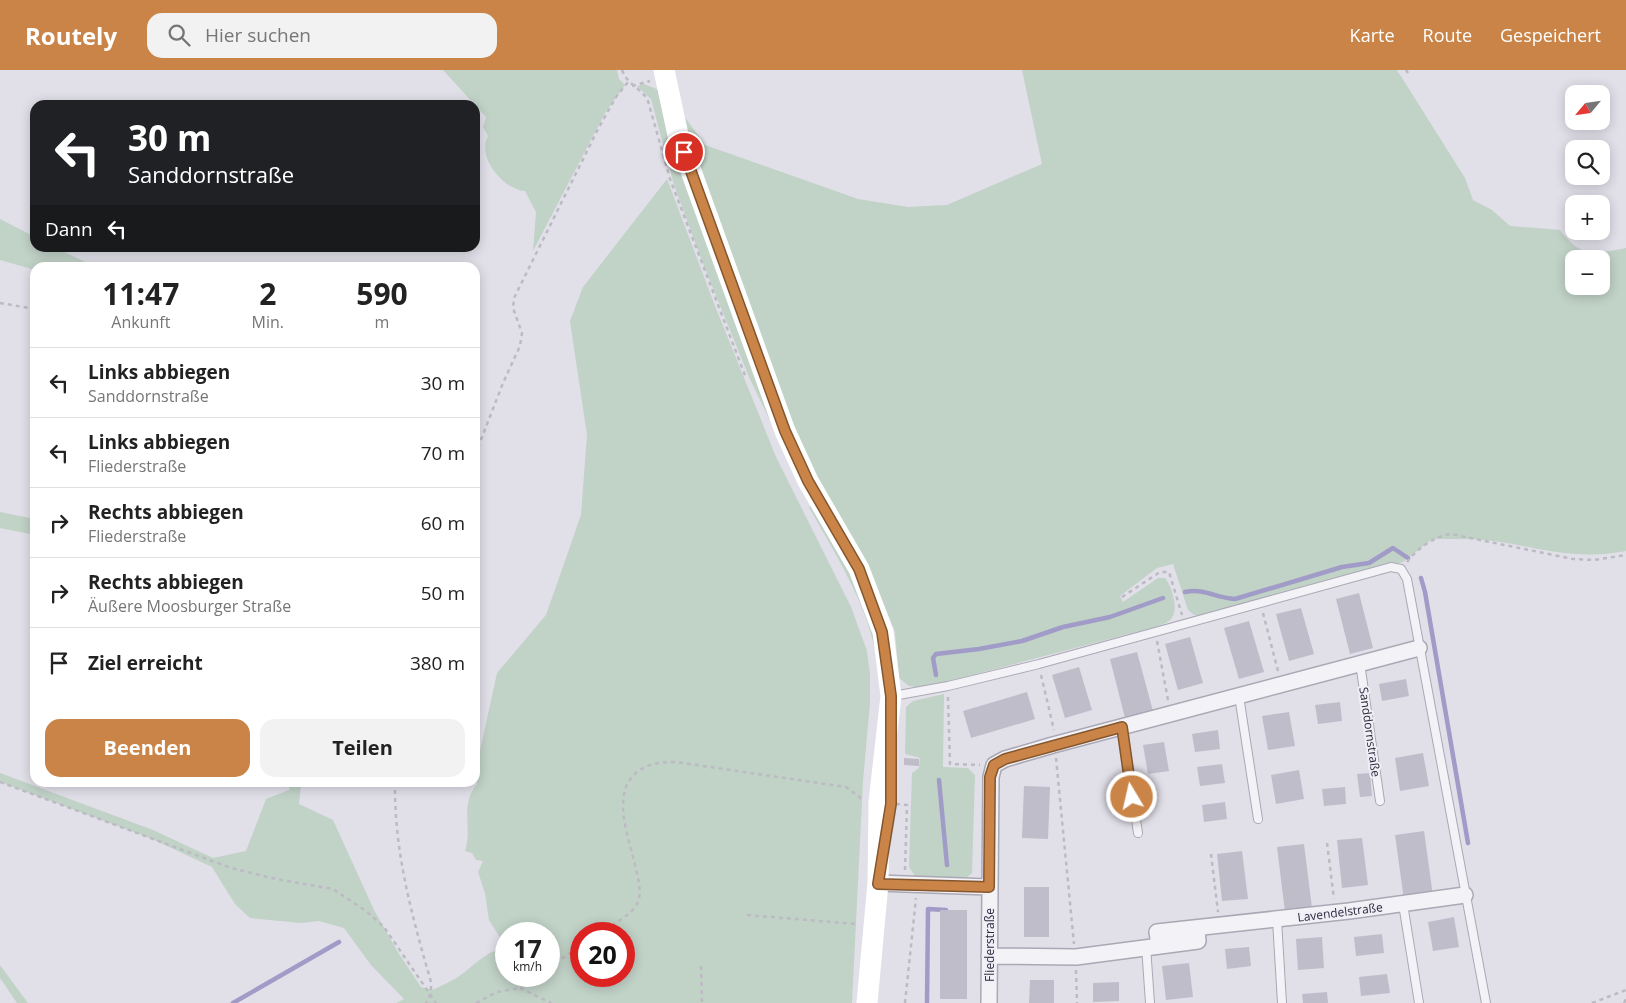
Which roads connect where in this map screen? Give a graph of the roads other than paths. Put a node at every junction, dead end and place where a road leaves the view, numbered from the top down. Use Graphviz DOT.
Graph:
graph roads {
  1 [pos="659,75"];
  2 [pos="1419,648"];
  3 [pos="1360,664"];
  4 [pos="1239,696"];
  5 [pos="891,701"];
  6 [pos="1122,727"];
  7 [pos="1380,801"];
  8 [pos="1258,819"];
  9 [pos="1138,833"];
  10 [pos="878,884"];
  11 [pos="989,887"];
  12 [pos="1465,895"];
  13 [pos="1403,904"];
  14 [pos="1277,920"];
  15 [pos="1152,945"];
  16 [pos="989,956"];
  17 [pos="867,1003"];
  18 [pos="989,1003"];
  19 [pos="1150,1003"];
  20 [pos="1282,1003"];
  21 [pos="1419,1003"];
  22 [pos="1486,1003"];
  1 -- 5 [label="street"];
  2 -- 3 [label="street"];
  2 -- 5 [label="lane"];
  2 -- 12 [label="lane"];
  3 -- 4 [label="street"];
  3 -- 7 [label="lane, Sanddornstraße"];
  4 -- 6 [label="street"];
  4 -- 8 [label="lane"];
  5 -- 10 [label="street"];
  6 -- 9 [label="lane"];
  6 -- 11 [label="street, Fliederstraße"];
  10 -- 11 [label="street"];
  10 -- 17 [label="street"];
  11 -- 16 [label="street, Fliederstraße"];
  12 -- 13 [label="street, Lavendelstraße"];
  12 -- 22 [label="lane"];
  13 -- 14 [label="street, Lavendelstraße"];
  13 -- 21 [label="lane"];
  14 -- 15 [label="street, Lavendelstraße"];
  14 -- 20 [label="lane"];
  15 -- 16 [label="street"];
  15 -- 19 [label="lane"];
  16 -- 18 [label="street, Fliederstraße"];
}
